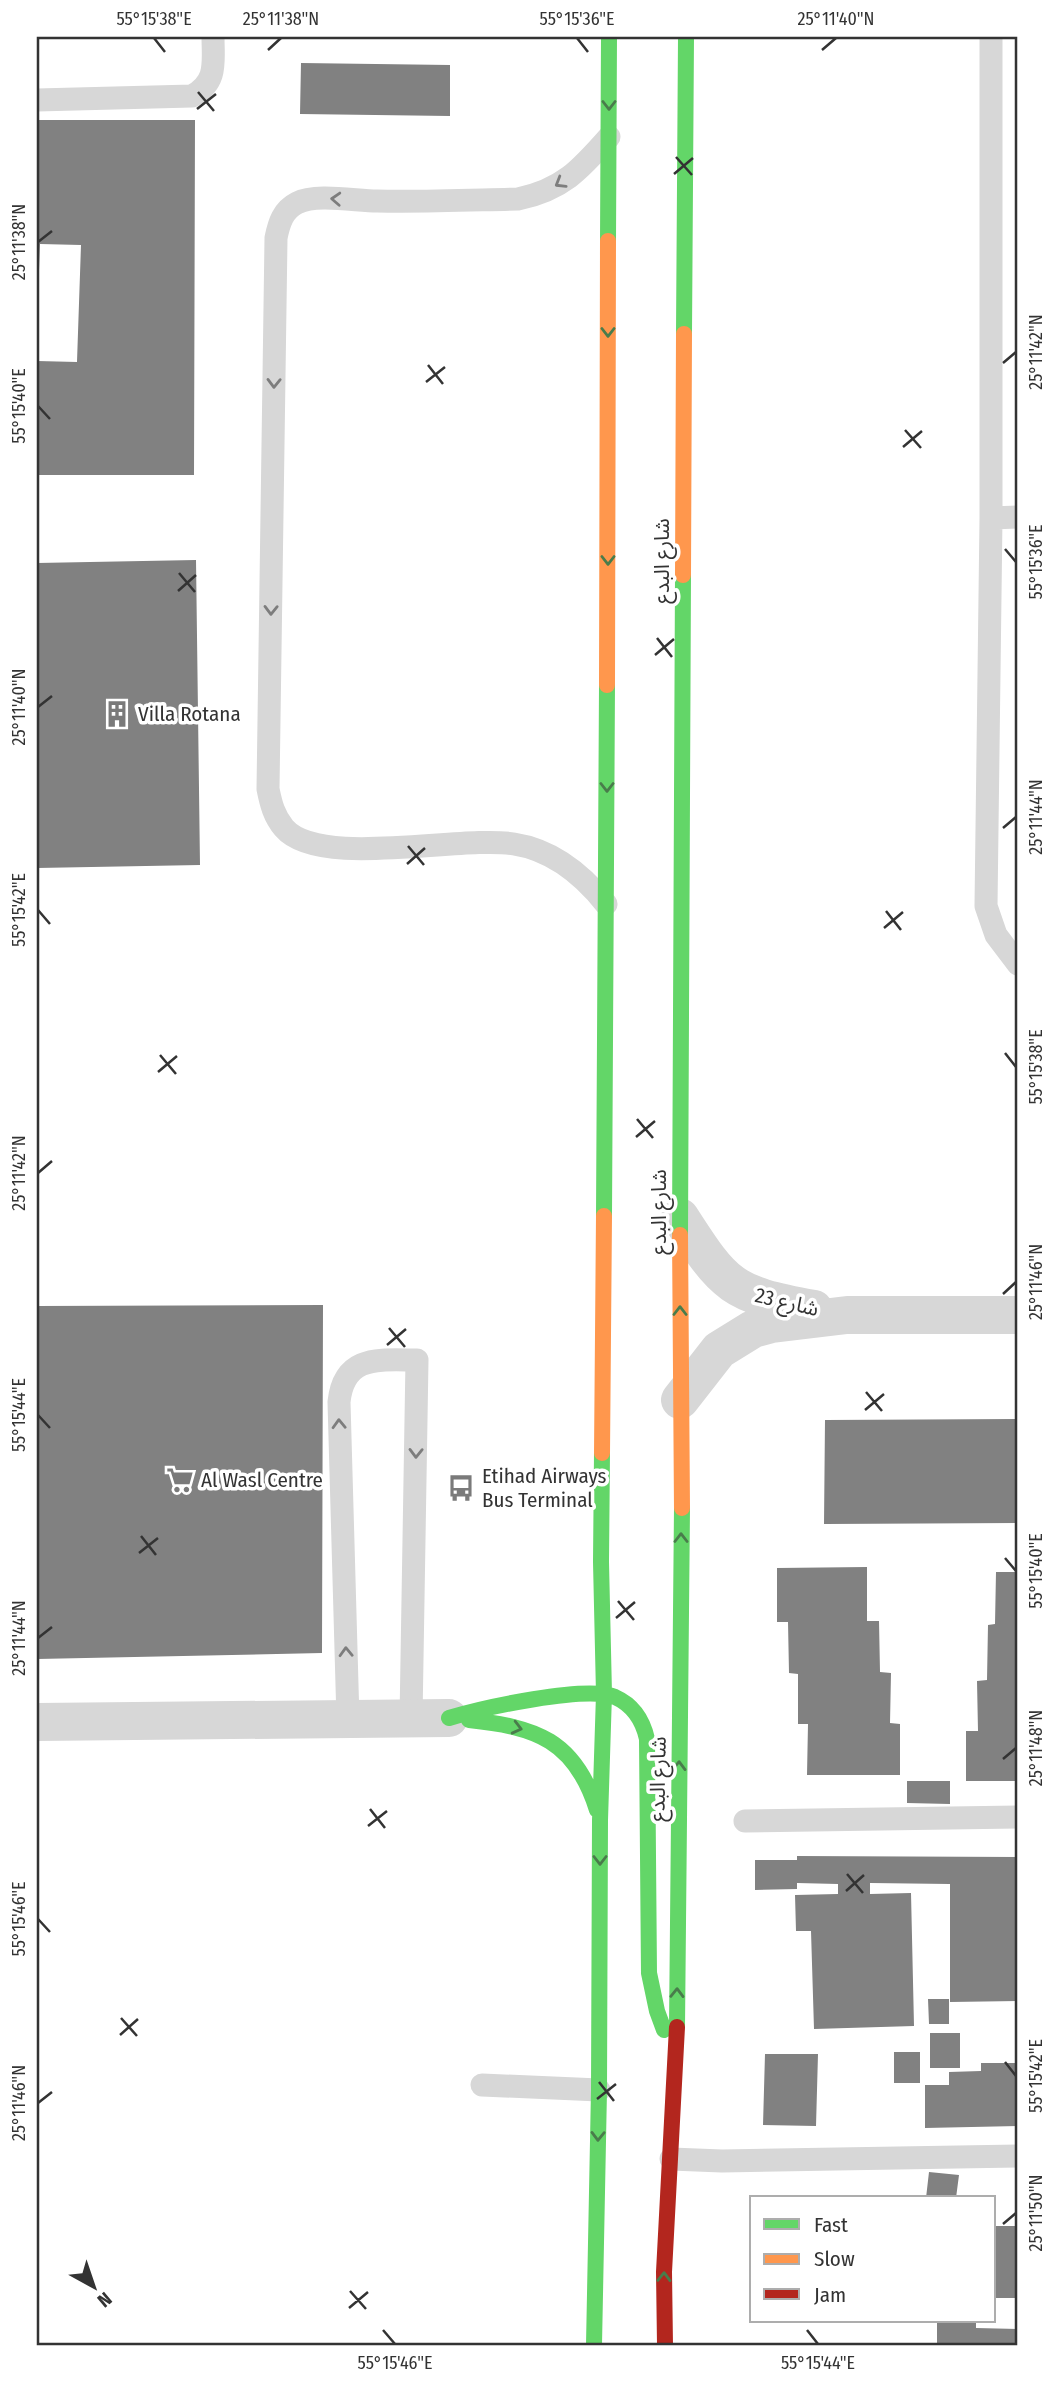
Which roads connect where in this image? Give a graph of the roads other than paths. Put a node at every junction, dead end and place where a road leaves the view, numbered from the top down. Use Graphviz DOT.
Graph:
graph roads {
  1 [pos="213,37"];
  2 [pos="609,37"];
  3 [pos="686,37"];
  4 [pos="991,37"];
  5 [pos="37,100"];
  6 [pos="609,137"];
  7 [pos="1018,517"];
  8 [pos="991,518"];
  9 [pos="606,905"];
  10 [pos="1018,964"];
  11 [pos="680,1217"];
  12 [pos="847,1315"];
  13 [pos="1018,1315"];
  14 [pos="680,1400"];
  15 [pos="604,1694"];
  16 [pos="449,1718"];
  17 [pos="411,1719"];
  18 [pos="348,1720"];
  19 [pos="37,1722"];
  20 [pos="1018,1817"];
  21 [pos="600,1820"];
  22 [pos="745,1821"];
  23 [pos="677,2062"];
  24 [pos="482,2085"];
  25 [pos="600,2090"];
  26 [pos="1018,2156"];
  27 [pos="671,2159"];
  28 [pos="594,2345"];
  29 [pos="665,2345"];
  1 -- 5 [label="lane"];
  2 -- 6 [label="main road, one-way"];
  3 -- 11 [label="main road, شارع البدع"];
  4 -- 8 [label="lane"];
  6 -- 9 [label="main road, one-way"];
  6 -- 9 [label="lane, one-way"];
  7 -- 8 [label="lane"];
  8 -- 10 [label="lane"];
  9 -- 15 [label="main road"];
  11 -- 12 [label="street, شارع 23"];
  14 -- 11 [label="main road, شارع البدع, one-way"];
  12 -- 13 [label="street, شارع 23"];
  12 -- 14 [label="street, شارع 23"];
  23 -- 14 [label="main road, شارع البدع, one-way"];
  15 -- 16 [label="main road"];
  15 -- 21 [label="main road"];
  15 -- 23 [label="main road"];
  16 -- 17 [label="street"];
  16 -- 21 [label="main road, one-way"];
  17 -- 18 [label="street"];
  18 -- 17 [label="lane, one-way"];
  18 -- 19 [label="street"];
  20 -- 22 [label="lane"];
  21 -- 25 [label="main road, one-way"];
  23 -- 27 [label="main road, شارع البدع"];
  24 -- 25 [label="lane"];
  25 -- 28 [label="main road, one-way"];
  26 -- 27 [label="lane"];
  29 -- 27 [label="main road, شارع البدع, one-way"];
}
